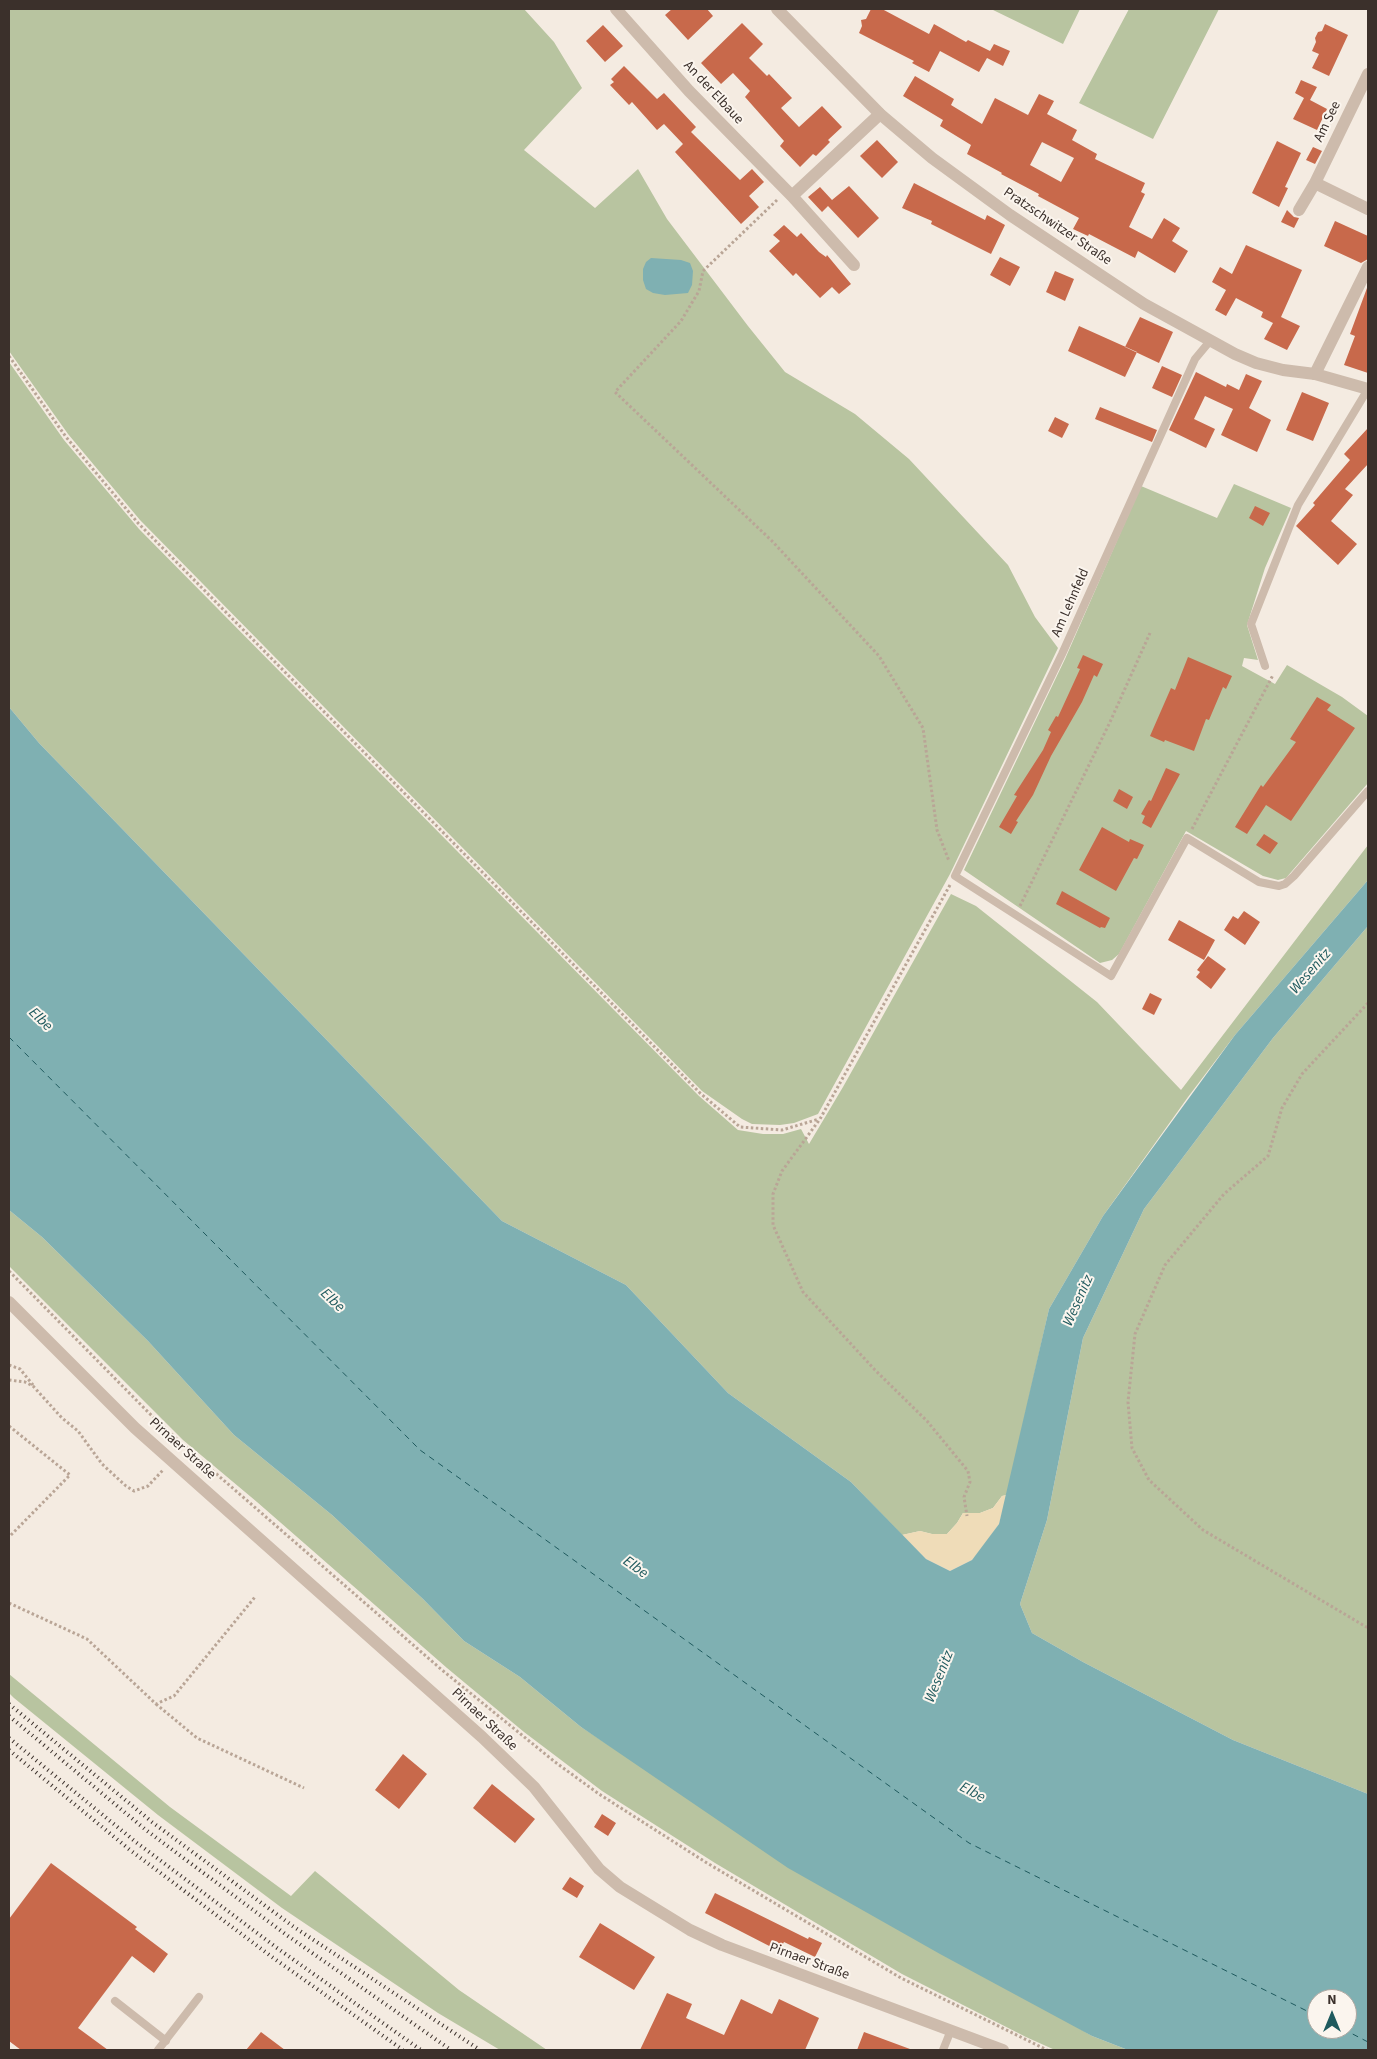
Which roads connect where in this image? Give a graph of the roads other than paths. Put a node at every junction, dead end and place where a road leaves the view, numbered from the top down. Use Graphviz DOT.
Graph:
graph roads {
  1 [pos="616,9"];
  2 [pos="777,9"];
  3 [pos="1368,74"];
  4 [pos="880,114"];
  5 [pos="1315,183"];
  6 [pos="789,194"];
  7 [pos="1368,209"];
  8 [pos="1299,210"];
  9 [pos="854,264"];
  10 [pos="1368,267"];
  11 [pos="1210,341"];
  12 [pos="1315,374"];
  13 [pos="1368,389"];
  14 [pos="1265,666"];
  15 [pos="1368,791"];
  16 [pos="9,1302"];
  17 [pos="199,1997"];
  18 [pos="115,2001"];
  19 [pos="951,2030"];
  20 [pos="166,2041"];
  21 [pos="158,2050"];
  22 [pos="943,2050"];
  23 [pos="1003,2050"];
  1 -- 6 [label="street, An der Elbaue"];
  2 -- 4 [label="street, Pratzschwitzer Straße"];
  3 -- 5 [label="street, Am See"];
  4 -- 6 [label="street"];
  4 -- 11 [label="street, Pratzschwitzer Straße"];
  5 -- 7 [label="street"];
  5 -- 8 [label="street, Am See"];
  6 -- 9 [label="street, An der Elbaue"];
  10 -- 12 [label="street"];
  11 -- 12 [label="street, Pratzschwitzer Straße"];
  11 -- 15 [label="lane, Am Lehnfeld"];
  12 -- 13 [label="street, Pratzschwitzer Straße"];
  13 -- 14 [label="lane"];
  16 -- 19 [label="street, Pirnaer Straße"];
  17 -- 20 [label="lane"];
  18 -- 20 [label="lane"];
  19 -- 22 [label="lane"];
  19 -- 23 [label="street, Pirnaer Straße"];
  20 -- 21 [label="lane"];
}
